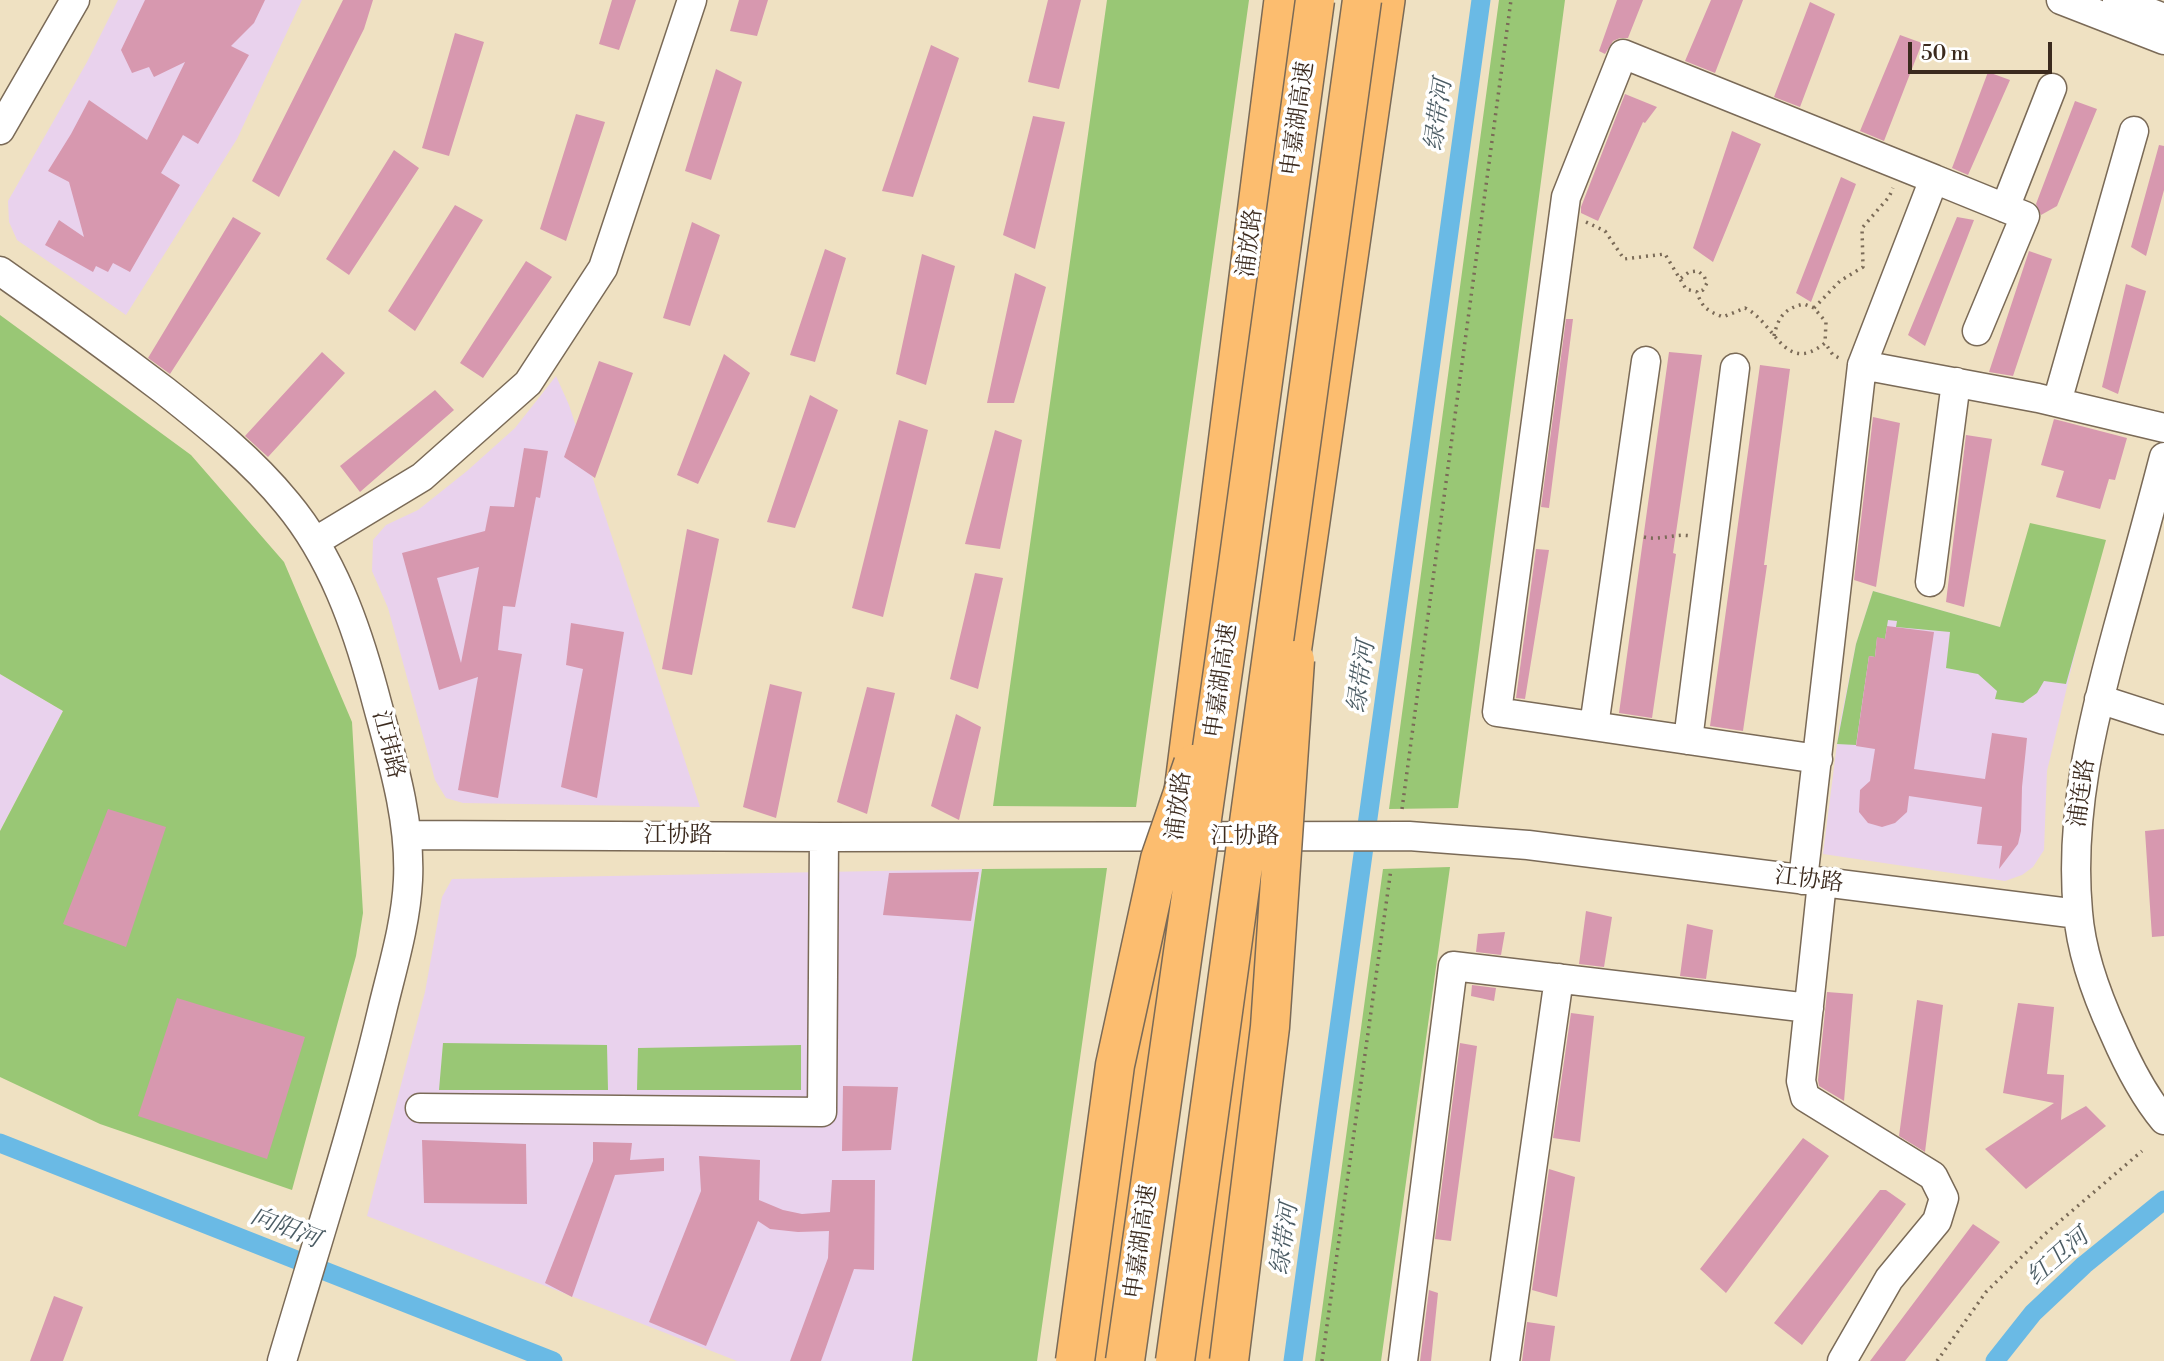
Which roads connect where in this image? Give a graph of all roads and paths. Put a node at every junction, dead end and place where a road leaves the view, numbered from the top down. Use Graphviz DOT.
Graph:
graph roads {
  1 [pos="75,0"];
  2 [pos="692,0"];
  3 [pos="1282,0"];
  4 [pos="1315,0"];
  5 [pos="1362,0"];
  6 [pos="1387,0"];
  7 [pos="1511,0"];
  8 [pos="2061,0"];
  9 [pos="2117,0"];
  10 [pos="2164,18"];
  11 [pos="2164,40"];
  12 [pos="2052,88"];
  13 [pos="0,130"];
  14 [pos="2134,131"];
  15 [pos="1922,174"];
  16 [pos="2005,208"];
  17 [pos="1564,214"];
  18 [pos="0,271"];
  19 [pos="1681,278"];
  20 [pos="1697,292"];
  21 [pos="1814,308"];
  22 [pos="1977,331"];
  23 [pos="1774,336"];
  24 [pos="1825,343"];
  25 [pos="1646,361"];
  26 [pos="1735,368"];
  27 [pos="1861,370"];
  28 [pos="1956,382"];
  29 [pos="2057,402"];
  30 [pos="2164,428"];
  31 [pos="2164,457"];
  32 [pos="1299,461"];
  33 [pos="1622,530"];
  34 [pos="316,541"];
  35 [pos="1713,541"];
  36 [pos="1930,582"];
  37 [pos="1222,680"];
  38 [pos="2099,699"];
  39 [pos="2164,720"];
  40 [pos="1594,726"];
  41 [pos="1688,740"];
  42 [pos="1818,759"];
  43 [pos="1402,809"];
  44 [pos="407,835"];
  45 [pos="1267,836"];
  46 [pos="824,837"];
  47 [pos="1176,837"];
  48 [pos="1391,869"];
  49 [pos="1812,881"];
  50 [pos="2078,914"];
  51 [pos="1559,978"];
  52 [pos="1809,1008"];
  53 [pos="420,1108"];
  54 [pos="2164,1120"];
  55 [pos="2142,1151"];
  56 [pos="282,1361"];
  57 [pos="1075,1361"];
  58 [pos="1103,1361"];
  59 [pos="1125,1361"];
  60 [pos="1175,1361"];
  61 [pos="1195,1361"];
  62 [pos="1228,1361"];
  63 [pos="1322,1361"];
  64 [pos="1403,1361"];
  65 [pos="1505,1361"];
  66 [pos="1842,1361"];
  67 [pos="1937,1361"];
  1 -- 13 [label="street"];
  2 -- 34 [label="street"];
  3 -- 47 [label="main road, 浦放路"];
  4 -- 37 [label="highway, 申嘉湖高速, bridge"];
  5 -- 32 [label="highway, 申嘉湖高速, bridge"];
  6 -- 45 [label="main road"];
  7 -- 43 [label="path"];
  8 -- 11 [label="street"];
  9 -- 10 [label="street"];
  12 -- 16 [label="street"];
  14 -- 29 [label="street"];
  15 -- 16 [label="street"];
  15 -- 17 [label="street"];
  15 -- 21 [label="path"];
  15 -- 27 [label="street"];
  16 -- 22 [label="street"];
  17 -- 19 [label="path"];
  17 -- 40 [label="street"];
  18 -- 34 [label="street, 江玮路"];
  19 -- 20 [label="path"];
  19 -- 20 [label="path"];
  20 -- 23 [label="path"];
  21 -- 23 [label="path"];
  21 -- 24 [label="path"];
  23 -- 24 [label="path"];
  24 -- 27 [label="path"];
  25 -- 33 [label="street"];
  26 -- 35 [label="street"];
  27 -- 28 [label="street"];
  27 -- 42 [label="street"];
  28 -- 29 [label="street"];
  28 -- 36 [label="street"];
  29 -- 30 [label="street"];
  31 -- 38 [label="street, 浦连路"];
  32 -- 60 [label="highway, 申嘉湖高速, bridge"];
  32 -- 62 [label="highway, bridge"];
  33 -- 35 [label="path"];
  33 -- 40 [label="street"];
  34 -- 44 [label="street, 江玮路"];
  35 -- 41 [label="street"];
  37 -- 57 [label="highway, bridge"];
  37 -- 59 [label="highway, 申嘉湖高速, bridge"];
  38 -- 39 [label="street"];
  38 -- 50 [label="street, 浦连路"];
  40 -- 41 [label="street"];
  41 -- 42 [label="street"];
  42 -- 49 [label="street"];
  44 -- 46 [label="street, 江协路"];
  44 -- 56 [label="street, 江玮路"];
  45 -- 47 [label="street, 江协路"];
  45 -- 49 [label="street, 江协路"];
  45 -- 61 [label="main road"];
  46 -- 47 [label="street, 江协路"];
  46 -- 53 [label="street"];
  47 -- 58 [label="main road, 浦放路"];
  48 -- 63 [label="path"];
  49 -- 50 [label="street, 江协路"];
  49 -- 52 [label="street"];
  50 -- 54 [label="street, 浦连路"];
  51 -- 52 [label="street"];
  51 -- 64 [label="street"];
  51 -- 65 [label="street"];
  52 -- 66 [label="street"];
  55 -- 67 [label="path"];
}
